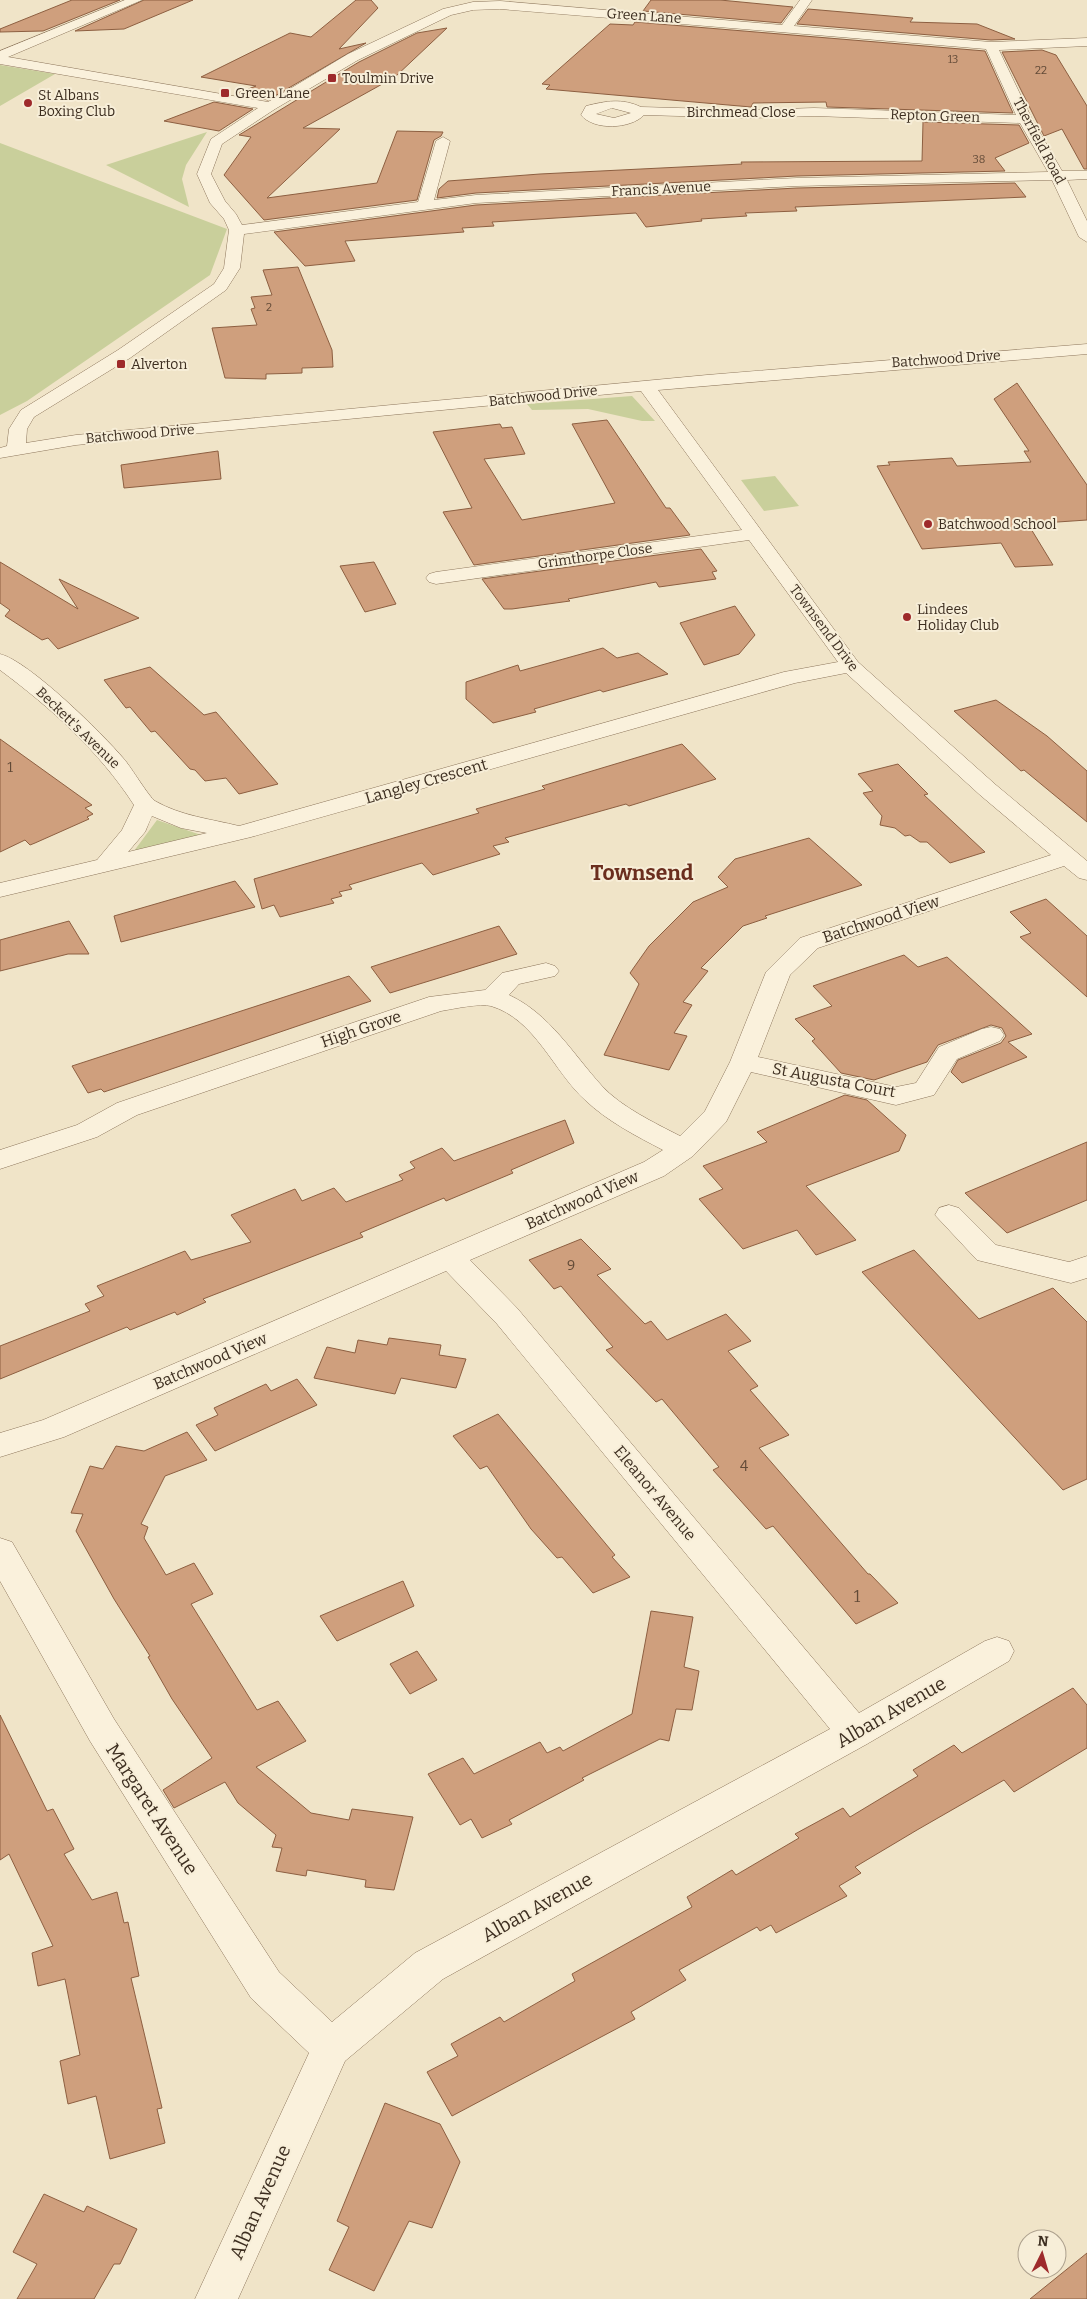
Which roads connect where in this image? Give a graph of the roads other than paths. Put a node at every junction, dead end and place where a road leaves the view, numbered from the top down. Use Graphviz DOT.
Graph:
graph roads {
  1 [pos="136,0"];
  2 [pos="806,0"];
  3 [pos="786,28"];
  4 [pos="1087,42"];
  5 [pos="990,46"];
  6 [pos="0,56"];
  7 [pos="0,60"];
  8 [pos="270,106"];
  9 [pos="638,111"];
  10 [pos="844,114"];
  11 [pos="1025,119"];
  12 [pos="442,141"];
  13 [pos="1057,175"];
  14 [pos="1087,175"];
  15 [pos="424,205"];
  16 [pos="237,230"];
  17 [pos="1087,237"];
  18 [pos="1087,349"];
  19 [pos="646,386"];
  20 [pos="8,451"];
  21 [pos="754,534"];
  22 [pos="436,578"];
  23 [pos="0,660"];
  24 [pos="851,666"];
  25 [pos="145,805"];
  26 [pos="243,832"];
  27 [pos="1077,865"];
  28 [pos="104,866"];
  29 [pos="0,890"];
  30 [pos="546,971"];
  31 [pos="494,997"];
  32 [pos="991,1035"];
  33 [pos="743,1062"];
  34 [pos="683,1150"];
  35 [pos="0,1160"];
  36 [pos="949,1215"];
  37 [pos="451,1258"];
  38 [pos="1087,1266"];
  39 [pos="0,1445"];
  40 [pos="0,1551"];
  41 [pos="996,1651"];
  42 [pos="855,1733"];
  43 [pos="330,2048"];
  44 [pos="216,2299"];
  1 -- 6 [label="street"];
  2 -- 3 [label="street"];
  3 -- 5 [label="street, Green Lane"];
  3 -- 8 [label="street, Green Lane"];
  4 -- 5 [label="street, Green Lane"];
  5 -- 11 [label="street, Therfield Road"];
  7 -- 8 [label="street"];
  8 -- 16 [label="street, Green Lane"];
  9 -- 10 [label="street, Birchmead Close"];
  10 -- 11 [label="street, Repton Green"];
  11 -- 13 [label="street, Therfield Road"];
  12 -- 15 [label="street"];
  13 -- 14 [label="street, Francis Avenue"];
  13 -- 15 [label="street, Francis Avenue"];
  13 -- 17 [label="street, Therfield Road"];
  15 -- 16 [label="street, Francis Avenue"];
  16 -- 20 [label="street"];
  18 -- 19 [label="street, Batchwood Drive"];
  19 -- 20 [label="street, Batchwood Drive"];
  19 -- 21 [label="street, Townsend Drive"];
  21 -- 22 [label="street, Grimthorpe Close"];
  21 -- 24 [label="street, Townsend Drive"];
  23 -- 25 [label="street, Beckett's Avenue"];
  24 -- 26 [label="street, Langley Crescent"];
  24 -- 27 [label="street, Townsend Drive"];
  25 -- 26 [label="street"];
  25 -- 28 [label="street"];
  26 -- 28 [label="street, Langley Crescent"];
  27 -- 33 [label="street, Batchwood View"];
  28 -- 29 [label="street, Langley Crescent"];
  30 -- 31 [label="street"];
  31 -- 34 [label="street"];
  31 -- 35 [label="street, High Grove"];
  32 -- 33 [label="street, St Augusta Court"];
  33 -- 34 [label="street, Batchwood View"];
  34 -- 37 [label="street, Batchwood View"];
  36 -- 38 [label="street"];
  37 -- 39 [label="street, Batchwood View"];
  37 -- 42 [label="street, Eleanor Avenue"];
  40 -- 43 [label="street, Margaret Avenue"];
  41 -- 42 [label="street, Alban Avenue"];
  42 -- 43 [label="street, Alban Avenue"];
  43 -- 44 [label="street, Alban Avenue"];
}
